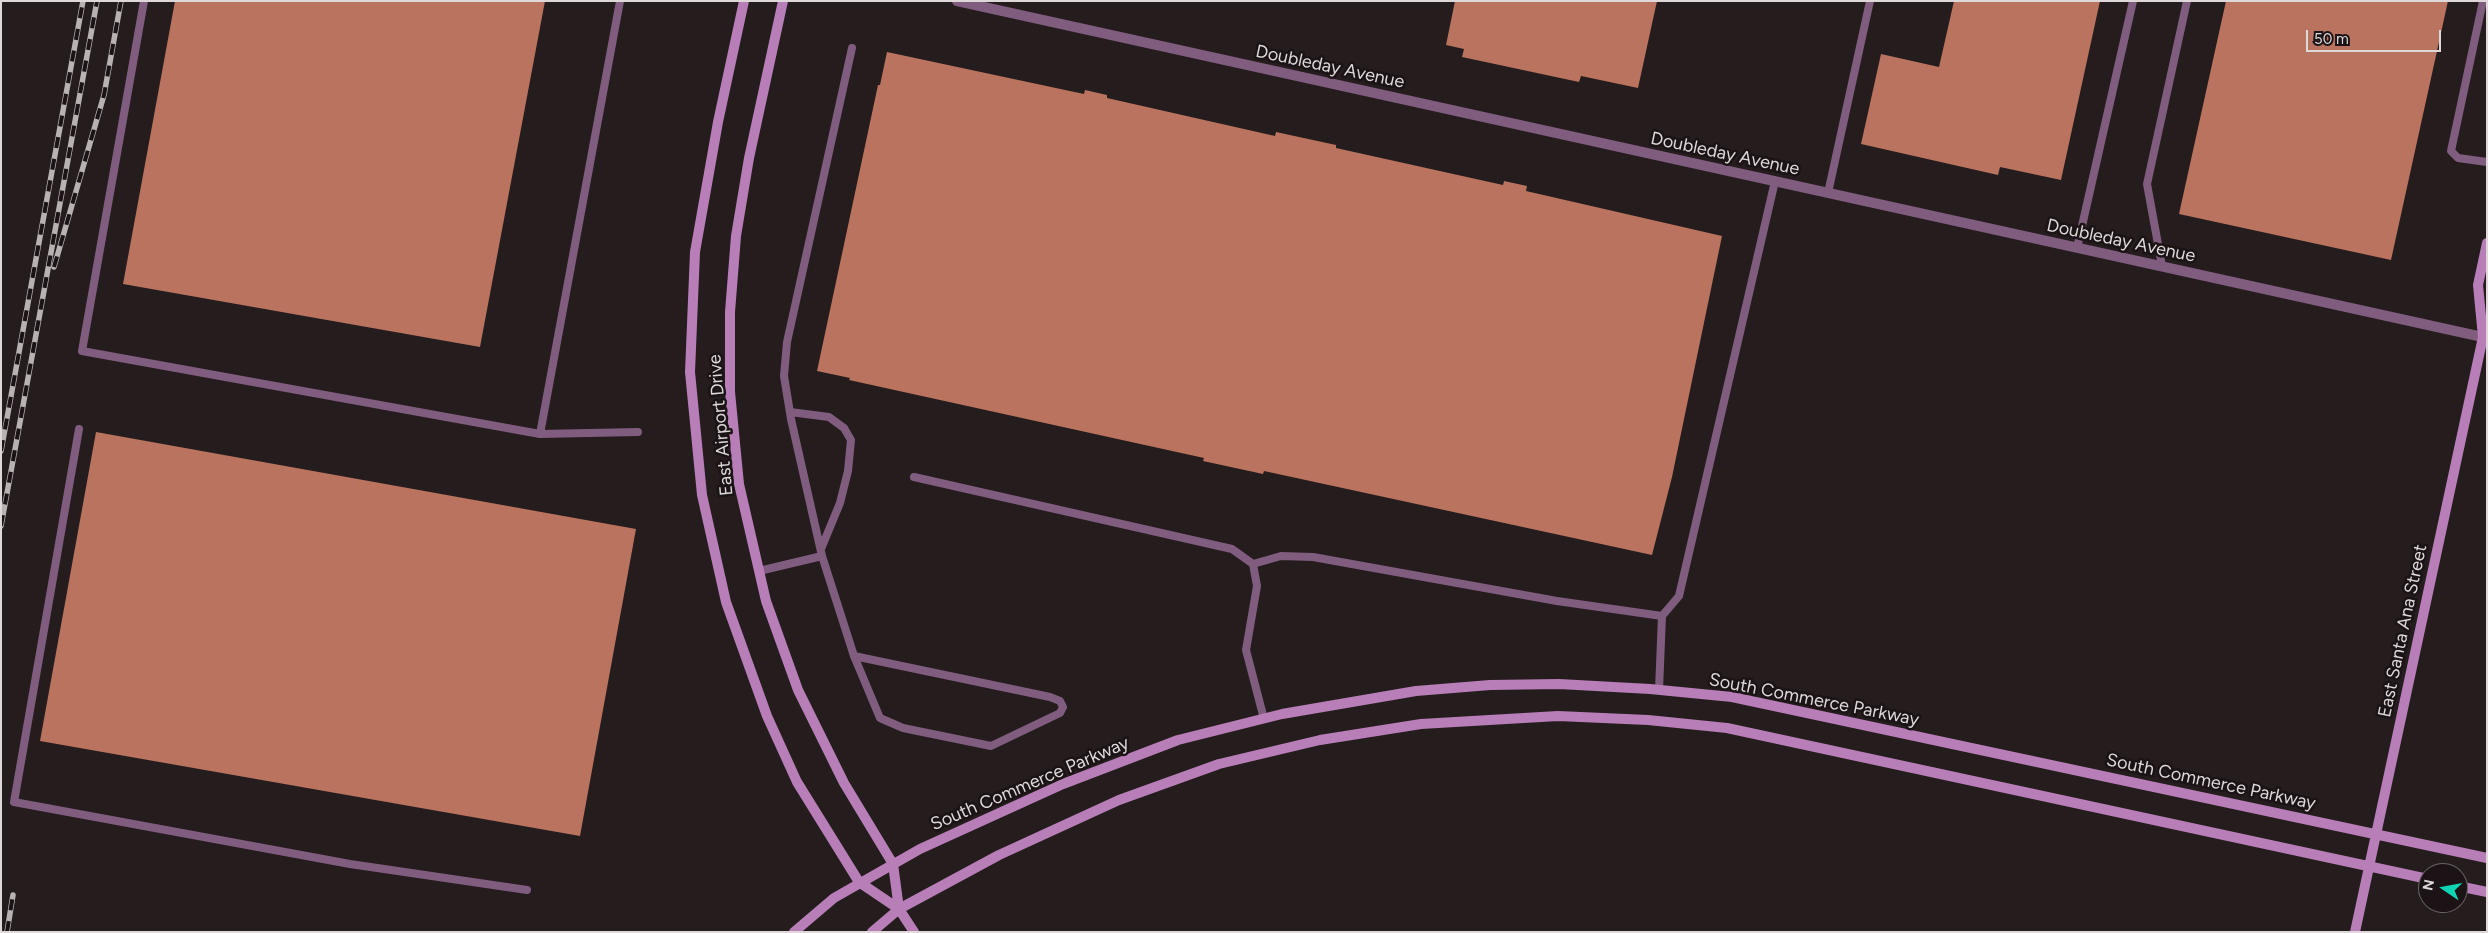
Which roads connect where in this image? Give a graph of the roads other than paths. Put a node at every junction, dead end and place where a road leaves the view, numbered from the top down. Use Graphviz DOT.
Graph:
graph roads {
  1 [pos="144,1"];
  2 [pos="620,1"];
  3 [pos="744,1"];
  4 [pos="783,1"];
  5 [pos="957,1"];
  6 [pos="1870,1"];
  7 [pos="2133,1"];
  8 [pos="2187,1"];
  9 [pos="2483,1"];
  10 [pos="852,48"];
  11 [pos="2487,162"];
  12 [pos="1775,181"];
  13 [pos="1828,193"];
  14 [pos="2487,244"];
  15 [pos="2077,248"];
  16 [pos="2162,266"];
  17 [pos="2486,336"];
  18 [pos="790,412"];
  19 [pos="79,429"];
  20 [pos="638,432"];
  21 [pos="540,434"];
  22 [pos="914,476"];
  23 [pos="821,553"];
  24 [pos="1253,564"];
  25 [pos="759,571"];
  26 [pos="1662,616"];
  27 [pos="854,656"];
  28 [pos="1659,690"];
  29 [pos="1264,719"];
  30 [pos="2376,834"];
  31 [pos="2487,858"];
  32 [pos="893,864"];
  33 [pos="2369,866"];
  34 [pos="2418,877"];
  35 [pos="859,882"];
  36 [pos="2468,888"];
  37 [pos="527,890"];
  38 [pos="2487,892"];
  39 [pos="899,909"];
  40 [pos="794,932"];
  41 [pos="872,932"];
  42 [pos="914,932"];
  43 [pos="2355,932"];
  1 -- 21 [label="lane"];
  2 -- 21 [label="lane"];
  3 -- 35 [label="main road, East Airport Drive"];
  4 -- 25 [label="main road, East Airport Drive"];
  5 -- 12 [label="street, Doubleday Avenue"];
  6 -- 13 [label="lane"];
  7 -- 15 [label="lane"];
  8 -- 16 [label="lane"];
  9 -- 11 [label="lane"];
  10 -- 18 [label="lane"];
  12 -- 13 [label="street, Doubleday Avenue"];
  12 -- 26 [label="lane"];
  13 -- 15 [label="street, Doubleday Avenue"];
  14 -- 17 [label="main road, East Santa Ana Street"];
  15 -- 16 [label="street, Doubleday Avenue"];
  16 -- 17 [label="street, Doubleday Avenue"];
  17 -- 30 [label="main road, East Santa Ana Street"];
  18 -- 23 [label="lane"];
  18 -- 23 [label="lane"];
  19 -- 37 [label="lane"];
  20 -- 21 [label="lane"];
  22 -- 24 [label="lane"];
  23 -- 25 [label="lane"];
  23 -- 27 [label="lane"];
  24 -- 26 [label="lane"];
  24 -- 29 [label="lane"];
  25 -- 32 [label="main road, East Airport Drive"];
  26 -- 28 [label="lane"];
  27 -- 27 [label="lane"];
  28 -- 29 [label="main road, South Commerce Parkway"];
  28 -- 30 [label="main road, South Commerce Parkway"];
  29 -- 32 [label="main road, South Commerce Parkway"];
  30 -- 31 [label="main road, South Commerce Parkway"];
  30 -- 33 [label="main road, East Santa Ana Street"];
  32 -- 35 [label="main road, South Commerce Parkway"];
  32 -- 39 [label="main road, East Airport Drive"];
  33 -- 34 [label="main road"];
  33 -- 39 [label="main road"];
  33 -- 43 [label="main road, East Santa Ana Street"];
  35 -- 39 [label="main road, East Airport Drive"];
  35 -- 40 [label="main road"];
  36 -- 38 [label="main road"];
  39 -- 41 [label="main road"];
  39 -- 42 [label="main road"];
}
